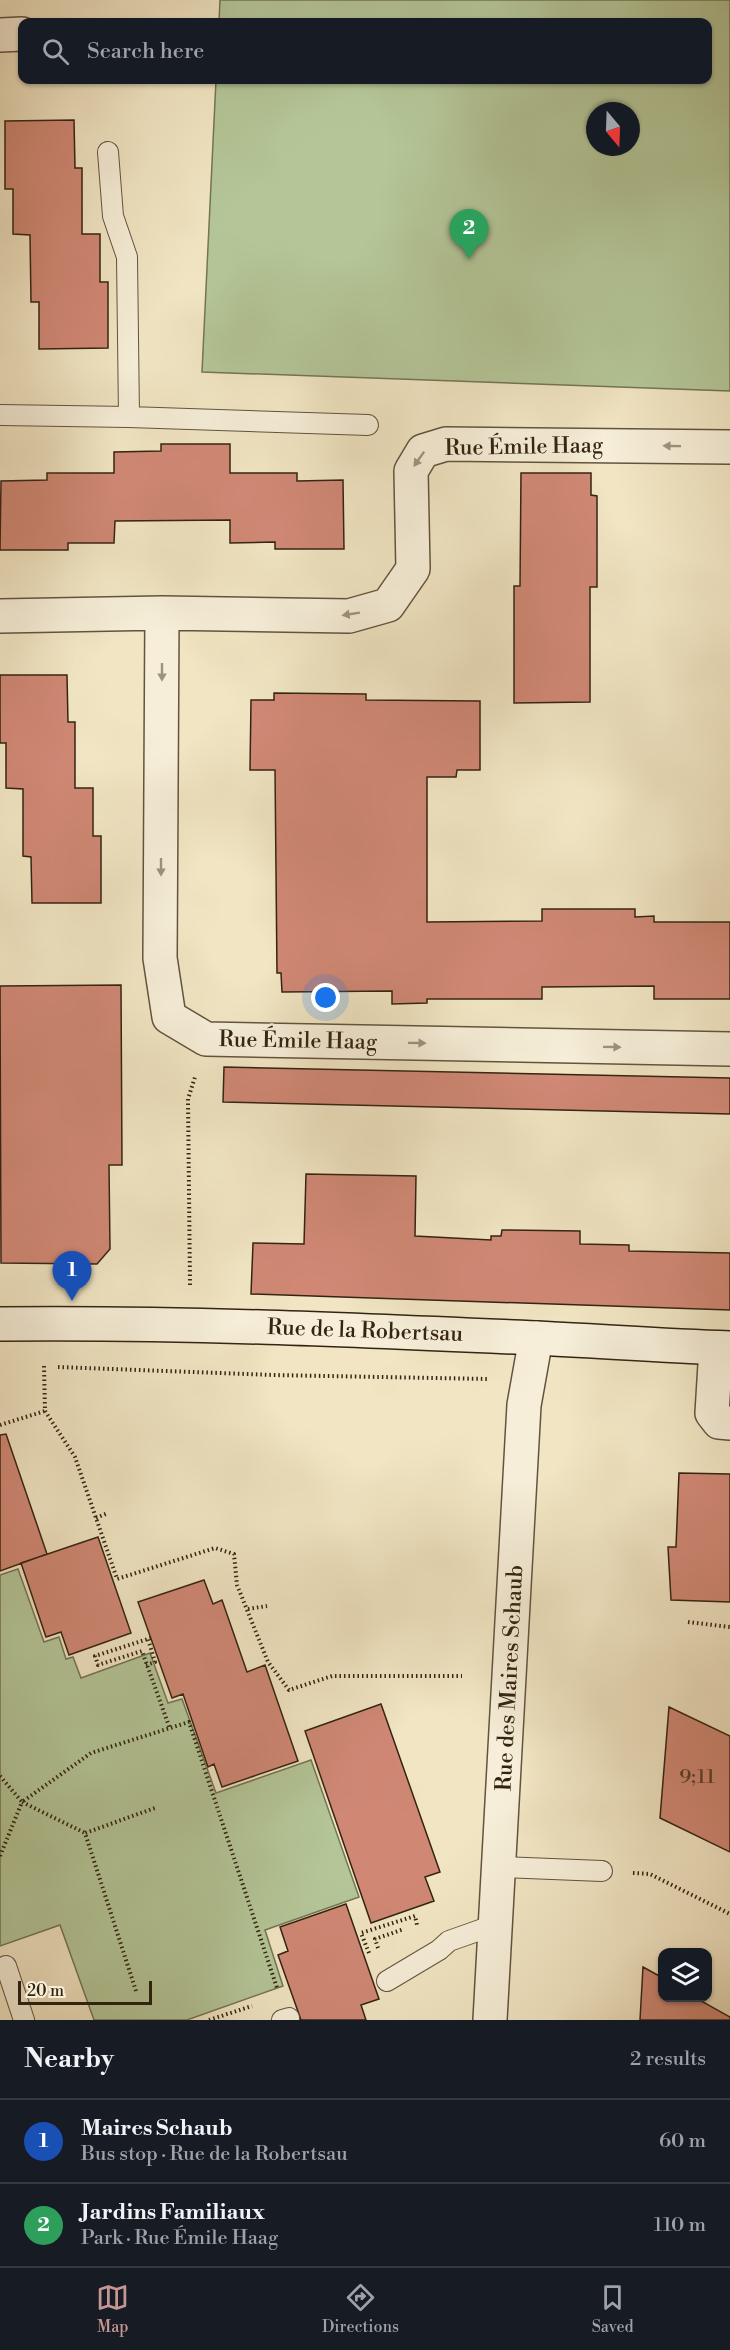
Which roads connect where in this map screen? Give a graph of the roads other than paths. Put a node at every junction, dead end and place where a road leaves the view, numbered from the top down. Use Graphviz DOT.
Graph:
graph roads {
  1 [pos="18,34"];
  2 [pos="0,35"];
  3 [pos="108,152"];
  4 [pos="0,416"];
  5 [pos="129,417"];
  6 [pos="368,425"];
  7 [pos="730,447"];
  8 [pos="162,613"];
  9 [pos="0,616"];
  10 [pos="730,1049"];
  11 [pos="0,1324"];
  12 [pos="536,1338"];
  13 [pos="723,1348"];
  14 [pos="730,1423"];
  15 [pos="500,1867"];
  16 [pos="602,1870"];
  17 [pos="497,1924"];
  18 [pos="6,1966"];
  19 [pos="387,1981"];
  20 [pos="24,2020"];
  21 [pos="490,2020"];
  1 -- 2 [label="street"];
  3 -- 5 [label="lane"];
  4 -- 5 [label="lane"];
  5 -- 6 [label="lane"];
  7 -- 8 [label="street, Rue Émile Haag, one-way"];
  8 -- 9 [label="street, Rue Émile Haag"];
  8 -- 10 [label="street, Rue Émile Haag, one-way"];
  11 -- 12 [label="street, Rue de la Robertsau"];
  12 -- 13 [label="street, Rue de la Robertsau"];
  12 -- 15 [label="street, Rue des Maires Schaub"];
  13 -- 14 [label="street"];
  15 -- 16 [label="lane"];
  15 -- 17 [label="street, Rue des Maires Schaub"];
  17 -- 19 [label="lane"];
  17 -- 21 [label="street, Rue des Maires Schaub"];
  18 -- 20 [label="lane"];
}
